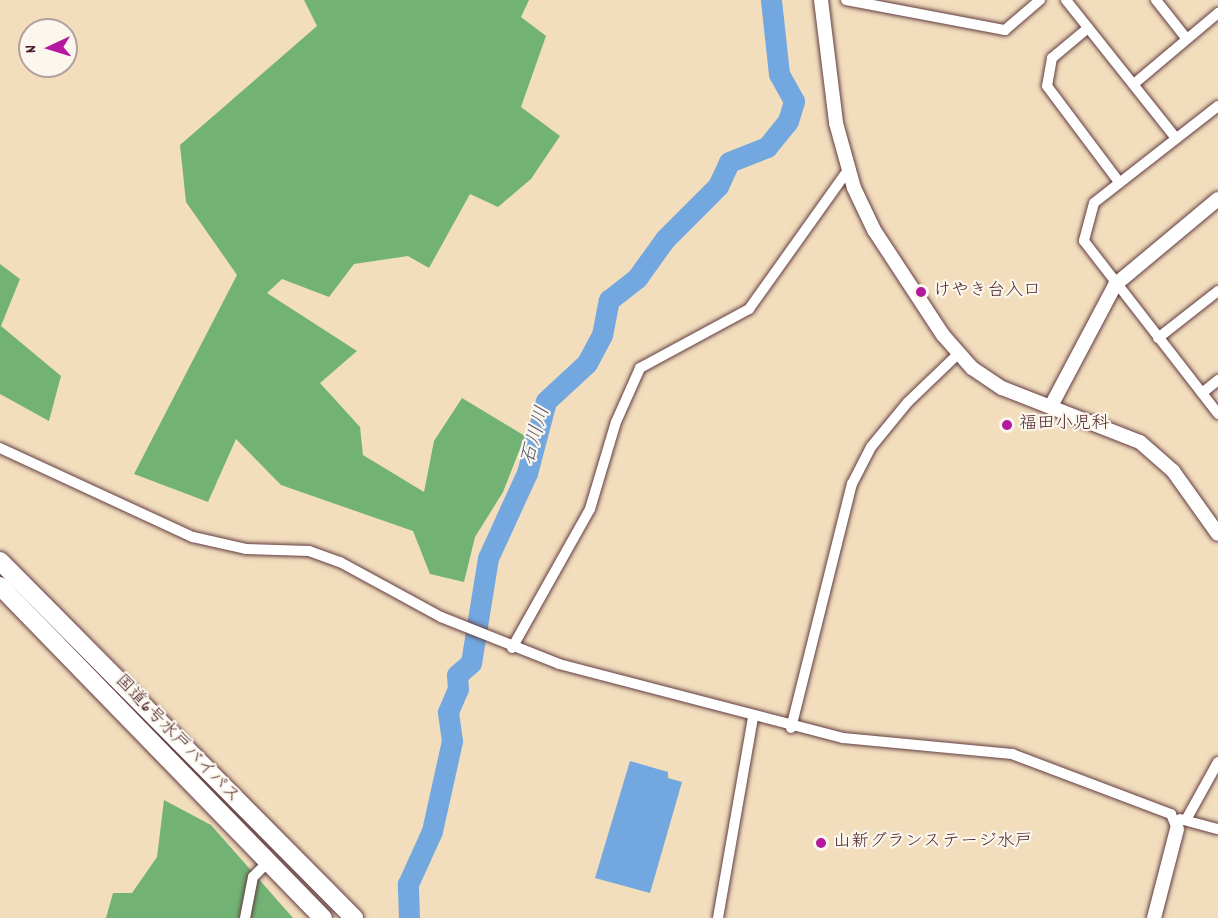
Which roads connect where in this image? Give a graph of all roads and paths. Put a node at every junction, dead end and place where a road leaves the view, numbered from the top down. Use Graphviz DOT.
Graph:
graph roads {
  1 [pos="821,0"];
  2 [pos="846,0"];
  3 [pos="1040,0"];
  4 [pos="1066,0"];
  5 [pos="1156,0"];
  6 [pos="1218,13"];
  7 [pos="1088,28"];
  8 [pos="1186,38"];
  9 [pos="1135,83"];
  10 [pos="1218,106"];
  11 [pos="1175,137"];
  12 [pos="848,170"];
  13 [pos="1119,182"];
  14 [pos="1218,199"];
  15 [pos="1115,285"];
  16 [pos="1218,291"];
  17 [pos="1158,338"];
  18 [pos="958,354"];
  19 [pos="1218,380"];
  20 [pos="1202,393"];
  21 [pos="1052,406"];
  22 [pos="1218,414"];
  23 [pos="0,448"];
  24 [pos="1217,530"];
  25 [pos="0,561"];
  26 [pos="0,586"];
  27 [pos="512,648"];
  28 [pos="753,718"];
  29 [pos="791,728"];
  30 [pos="1218,762"];
  31 [pos="1180,822"];
  32 [pos="1218,829"];
  33 [pos="269,861"];
  34 [pos="245,918"];
  35 [pos="323,918"];
  36 [pos="354,918"];
  37 [pos="718,918"];
  38 [pos="1154,918"];
  1 -- 12 [label="street"];
  2 -- 3 [label="street"];
  4 -- 7 [label="street"];
  5 -- 8 [label="street"];
  6 -- 8 [label="street"];
  7 -- 9 [label="street"];
  7 -- 13 [label="street"];
  8 -- 9 [label="street"];
  9 -- 11 [label="street"];
  10 -- 11 [label="street"];
  11 -- 13 [label="street"];
  12 -- 18 [label="street"];
  12 -- 27 [label="street"];
  13 -- 15 [label="street"];
  14 -- 15 [label="street"];
  15 -- 17 [label="street"];
  15 -- 21 [label="street"];
  16 -- 17 [label="street"];
  17 -- 20 [label="street"];
  18 -- 21 [label="street"];
  18 -- 29 [label="street"];
  19 -- 20 [label="street"];
  20 -- 22 [label="street"];
  21 -- 24 [label="street"];
  23 -- 27 [label="street"];
  25 -- 36 [label="highway, 国道6号水戸バイパス"];
  26 -- 33 [label="highway, 国道6号水戸バイパス"];
  27 -- 28 [label="street"];
  28 -- 29 [label="street"];
  28 -- 37 [label="street"];
  29 -- 31 [label="street"];
  30 -- 31 [label="street"];
  31 -- 32 [label="street"];
  31 -- 38 [label="street"];
  33 -- 34 [label="street"];
  33 -- 35 [label="highway, 国道6号水戸バイパス"];
}
